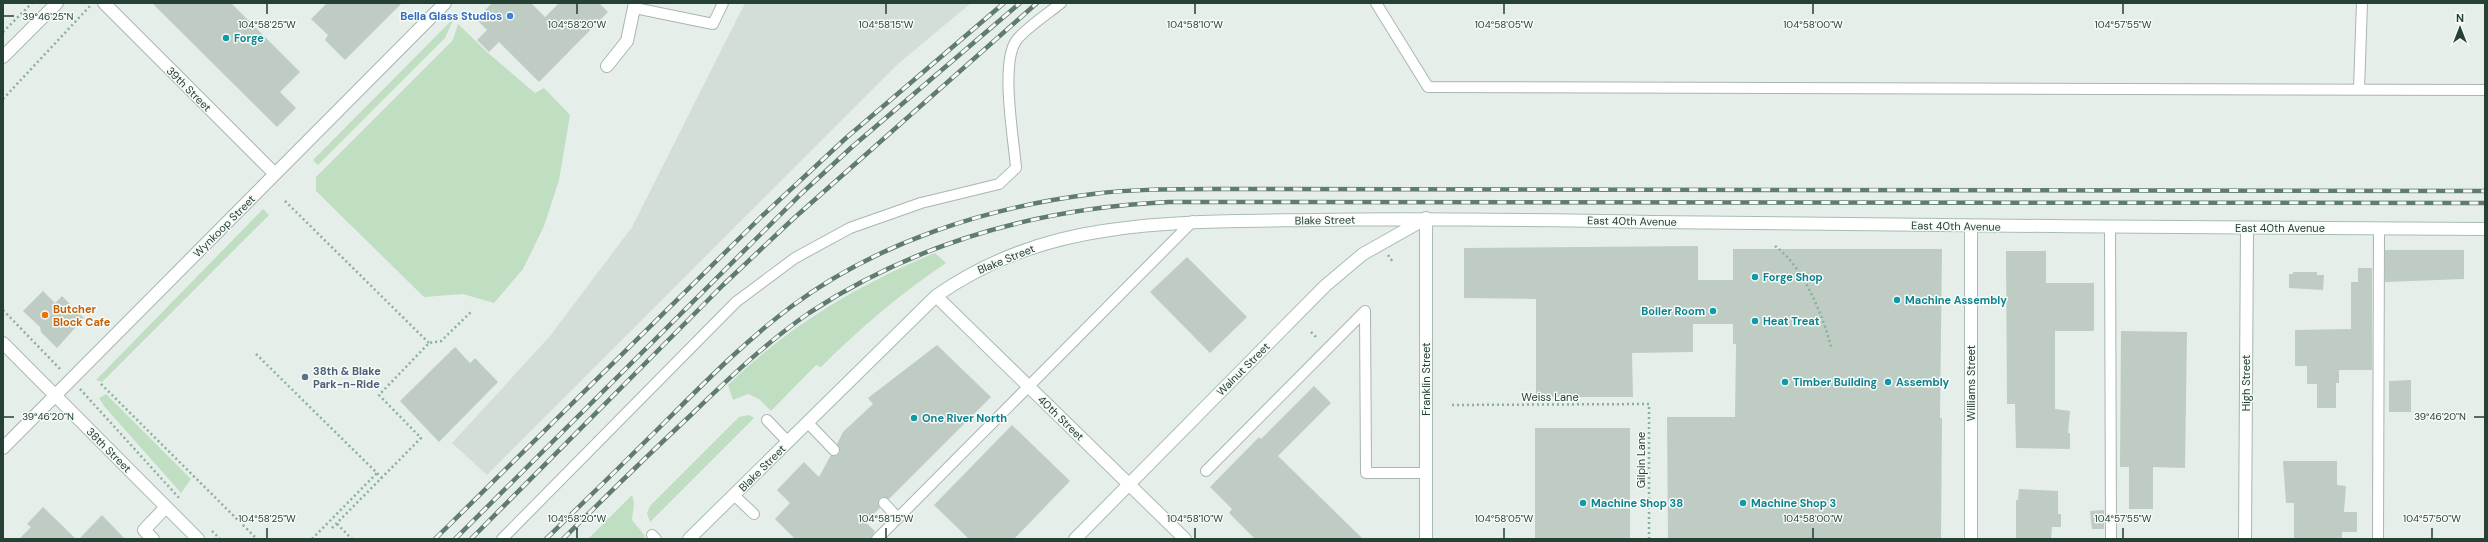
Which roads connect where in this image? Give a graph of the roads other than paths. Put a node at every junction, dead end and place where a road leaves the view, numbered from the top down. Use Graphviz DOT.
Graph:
graph roads {
  1 [pos="57,3"];
  2 [pos="104,3"];
  3 [pos="445,3"];
  4 [pos="723,3"];
  5 [pos="1061,3"];
  6 [pos="1376,3"];
  7 [pos="2362,3"];
  8 [pos="635,5"];
  9 [pos="3,57"];
  10 [pos="607,66"];
  11 [pos="2359,89"];
  12 [pos="2485,90"];
  13 [pos="275,174"];
  14 [pos="1426,218"];
  15 [pos="1193,222"];
  16 [pos="1971,226"];
  17 [pos="2110,227"];
  18 [pos="2247,228"];
  19 [pos="2379,228"];
  20 [pos="2485,229"];
  21 [pos="936,296"];
  22 [pos="3,343"];
  23 [pos="1029,386"];
  24 [pos="55,395"];
  25 [pos="767,420"];
  26 [pos="808,422"];
  27 [pos="788,442"];
  28 [pos="3,448"];
  29 [pos="834,450"];
  30 [pos="1206,471"];
  31 [pos="1426,473"];
  32 [pos="1129,484"];
  33 [pos="734,495"];
  34 [pos="884,503"];
  35 [pos="166,507"];
  36 [pos="754,514"];
  37 [pos="898,518"];
  38 [pos="153,539"];
  39 [pos="198,539"];
  40 [pos="502,539"];
  41 [pos="689,539"];
  42 [pos="877,539"];
  43 [pos="1075,539"];
  44 [pos="1185,539"];
  45 [pos="1426,539"];
  46 [pos="1971,539"];
  47 [pos="2111,539"];
  48 [pos="2245,539"];
  49 [pos="2378,539"];
  1 -- 9 [label="street"];
  2 -- 13 [label="street, 39th Street"];
  3 -- 13 [label="street, Wynkoop Street"];
  4 -- 8 [label="lane"];
  5 -- 40 [label="lane"];
  6 -- 11 [label="lane"];
  7 -- 11 [label="lane"];
  8 -- 10 [label="street"];
  11 -- 12 [label="lane"];
  13 -- 24 [label="street, Wynkoop Street"];
  14 -- 15 [label="street, Blake Street"];
  14 -- 16 [label="street, East 40th Avenue"];
  14 -- 31 [label="street, Franklin Street"];
  14 -- 32 [label="street, Walnut Street"];
  15 -- 21 [label="street, Blake Street"];
  15 -- 23 [label="lane"];
  16 -- 17 [label="street, East 40th Avenue"];
  16 -- 46 [label="street, Williams Street"];
  17 -- 18 [label="street, East 40th Avenue"];
  17 -- 47 [label="lane"];
  18 -- 19 [label="street, East 40th Avenue"];
  18 -- 48 [label="street, High Street"];
  19 -- 20 [label="street, East 40th Avenue"];
  19 -- 49 [label="lane"];
  21 -- 23 [label="street, 40th Street"];
  21 -- 26 [label="street, Blake Street"];
  22 -- 24 [label="street, 38th Street"];
  23 -- 32 [label="street, 40th Street"];
  23 -- 37 [label="lane"];
  24 -- 28 [label="street, Wynkoop Street"];
  24 -- 35 [label="street, 38th Street"];
  25 -- 27 [label="lane"];
  26 -- 27 [label="street, Blake Street"];
  26 -- 29 [label="lane"];
  27 -- 33 [label="street, Blake Street"];
  30 -- 31 [label="lane"];
  31 -- 45 [label="street, Franklin Street"];
  32 -- 43 [label="street, Walnut Street"];
  32 -- 44 [label="street, 40th Street"];
  33 -- 36 [label="lane"];
  33 -- 41 [label="street, Blake Street"];
  34 -- 37 [label="lane"];
  35 -- 38 [label="street"];
  35 -- 39 [label="street, 38th Street"];
  37 -- 42 [label="lane"];
}
